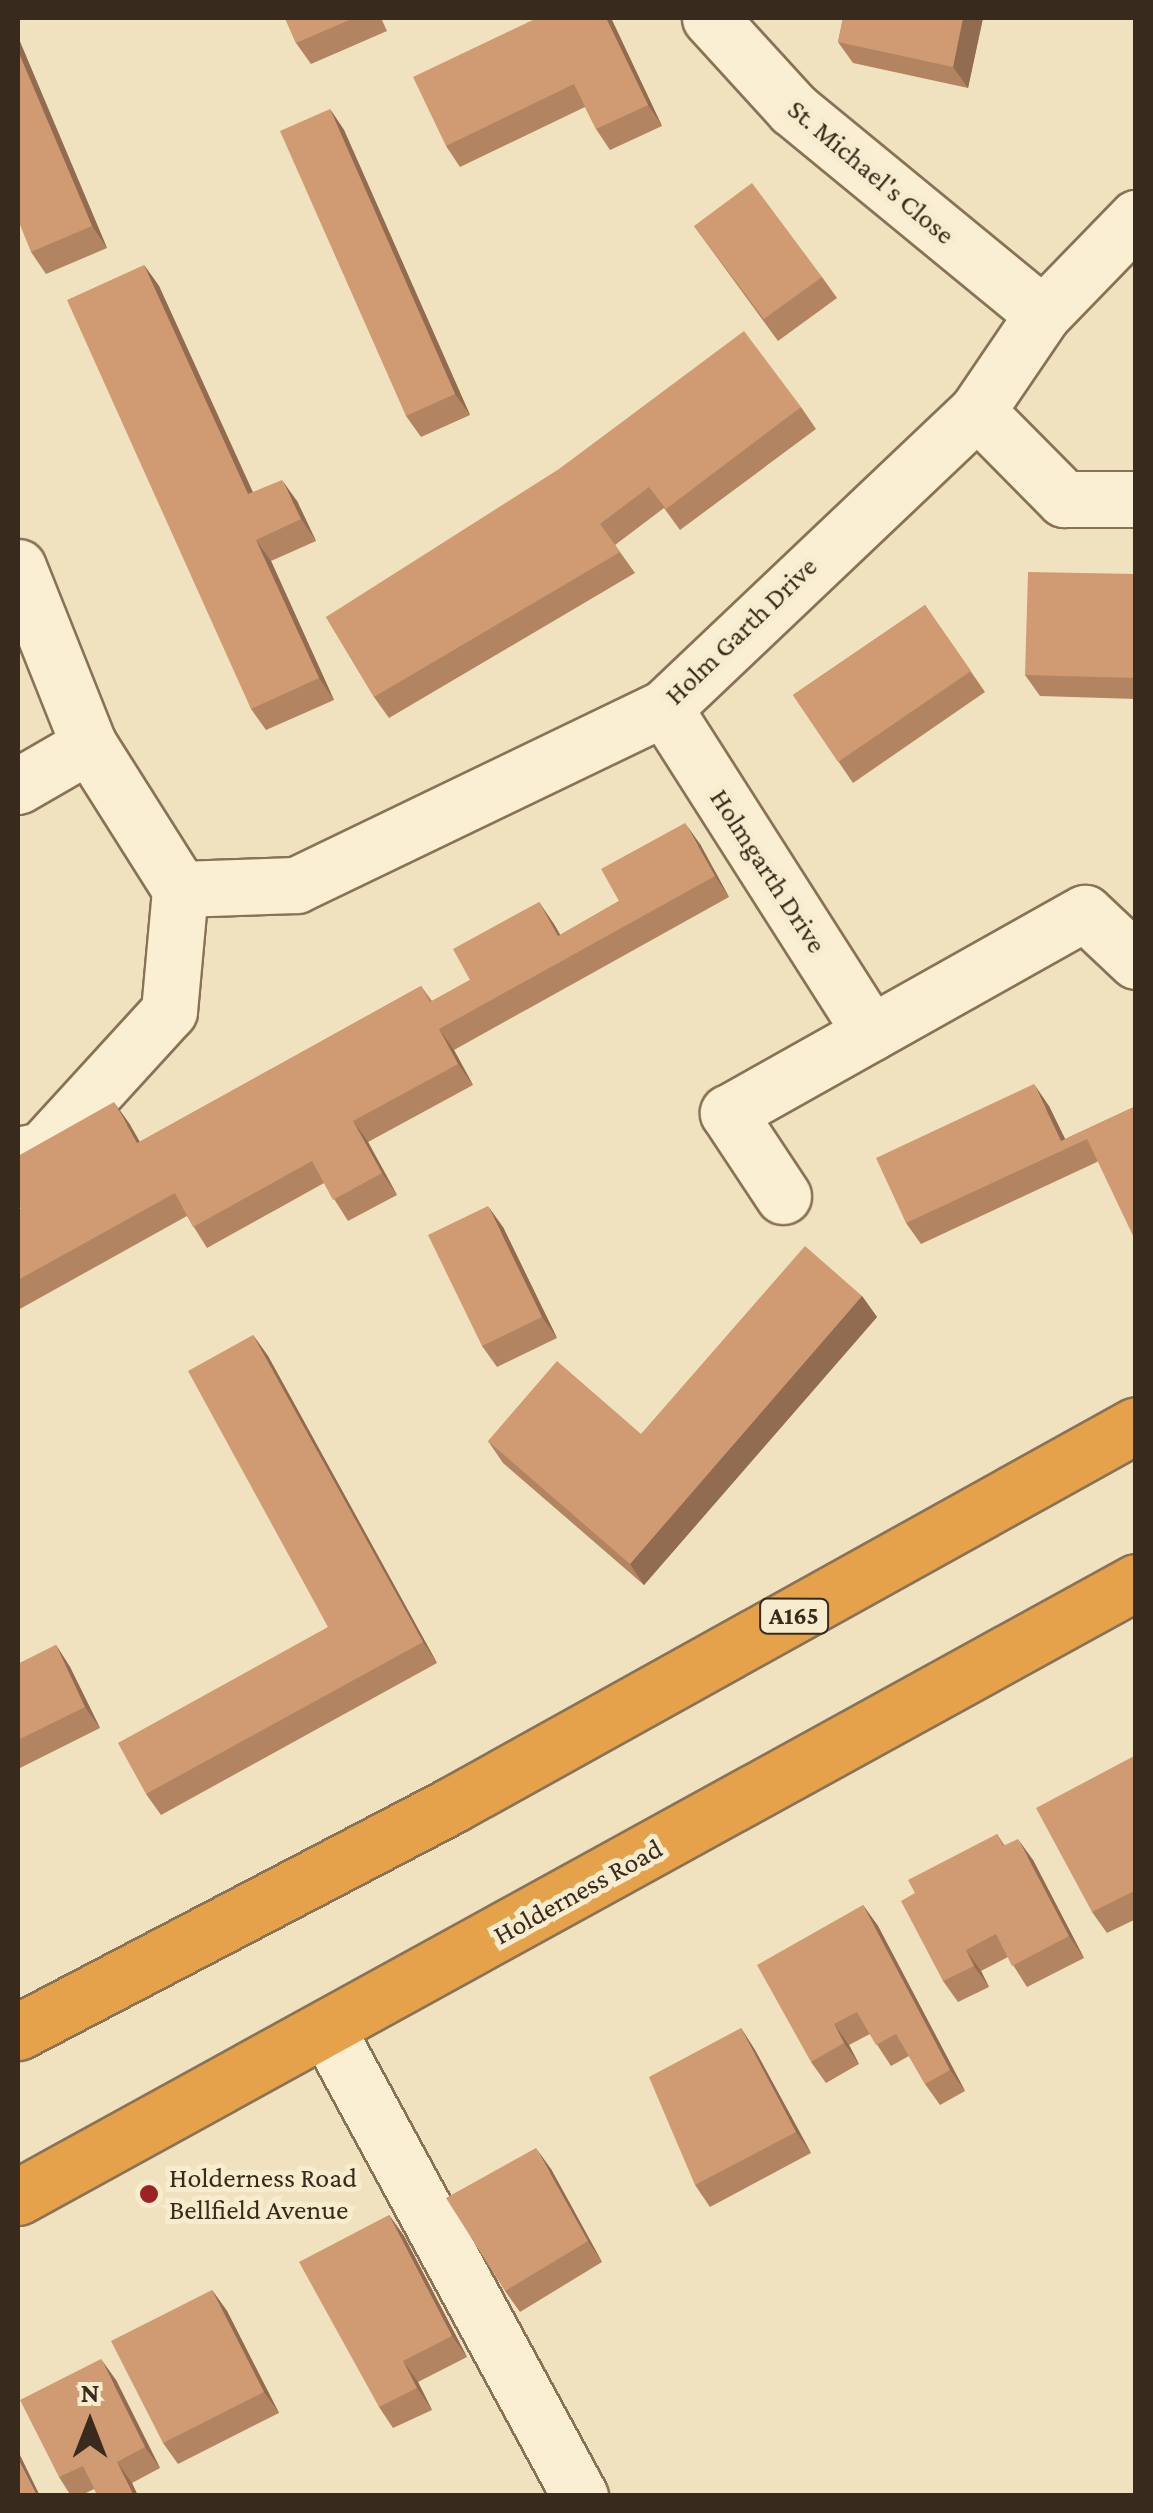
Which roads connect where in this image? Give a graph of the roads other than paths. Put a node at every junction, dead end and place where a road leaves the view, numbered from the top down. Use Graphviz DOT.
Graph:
graph roads {
  1 [pos="710,18"];
  2 [pos="1136,218"];
  3 [pos="1042,314"];
  4 [pos="978,411"];
  5 [pos="1136,499"];
  6 [pos="18,567"];
  7 [pos="664,708"];
  8 [pos="89,744"];
  9 [pos="18,786"];
  10 [pos="180,889"];
  11 [pos="1136,961"];
  12 [pos="872,1034"];
  13 [pos="18,1155"];
  14 [pos="784,1196"];
  15 [pos="1136,1426"];
  16 [pos="1136,1582"];
  17 [pos="18,2032"];
  18 [pos="329,2033"];
  19 [pos="18,2198"];
  20 [pos="580,2496"];
  1 -- 3 [label="street, St. Michael's Close"];
  2 -- 3 [label="street, Holm Garth Drive"];
  3 -- 4 [label="street, Holm Garth Drive"];
  4 -- 5 [label="street"];
  4 -- 7 [label="street, Holm Garth Drive"];
  6 -- 8 [label="street"];
  7 -- 10 [label="street, Holm Garth Drive"];
  7 -- 12 [label="street, Holmgarth Drive"];
  8 -- 9 [label="street"];
  8 -- 10 [label="street"];
  10 -- 13 [label="street"];
  11 -- 12 [label="street"];
  12 -- 14 [label="street"];
  15 -- 17 [label="highway, A165"];
  16 -- 18 [label="highway, Holderness Road"];
  18 -- 19 [label="highway, Holderness Road"];
  18 -- 20 [label="street"];
}
